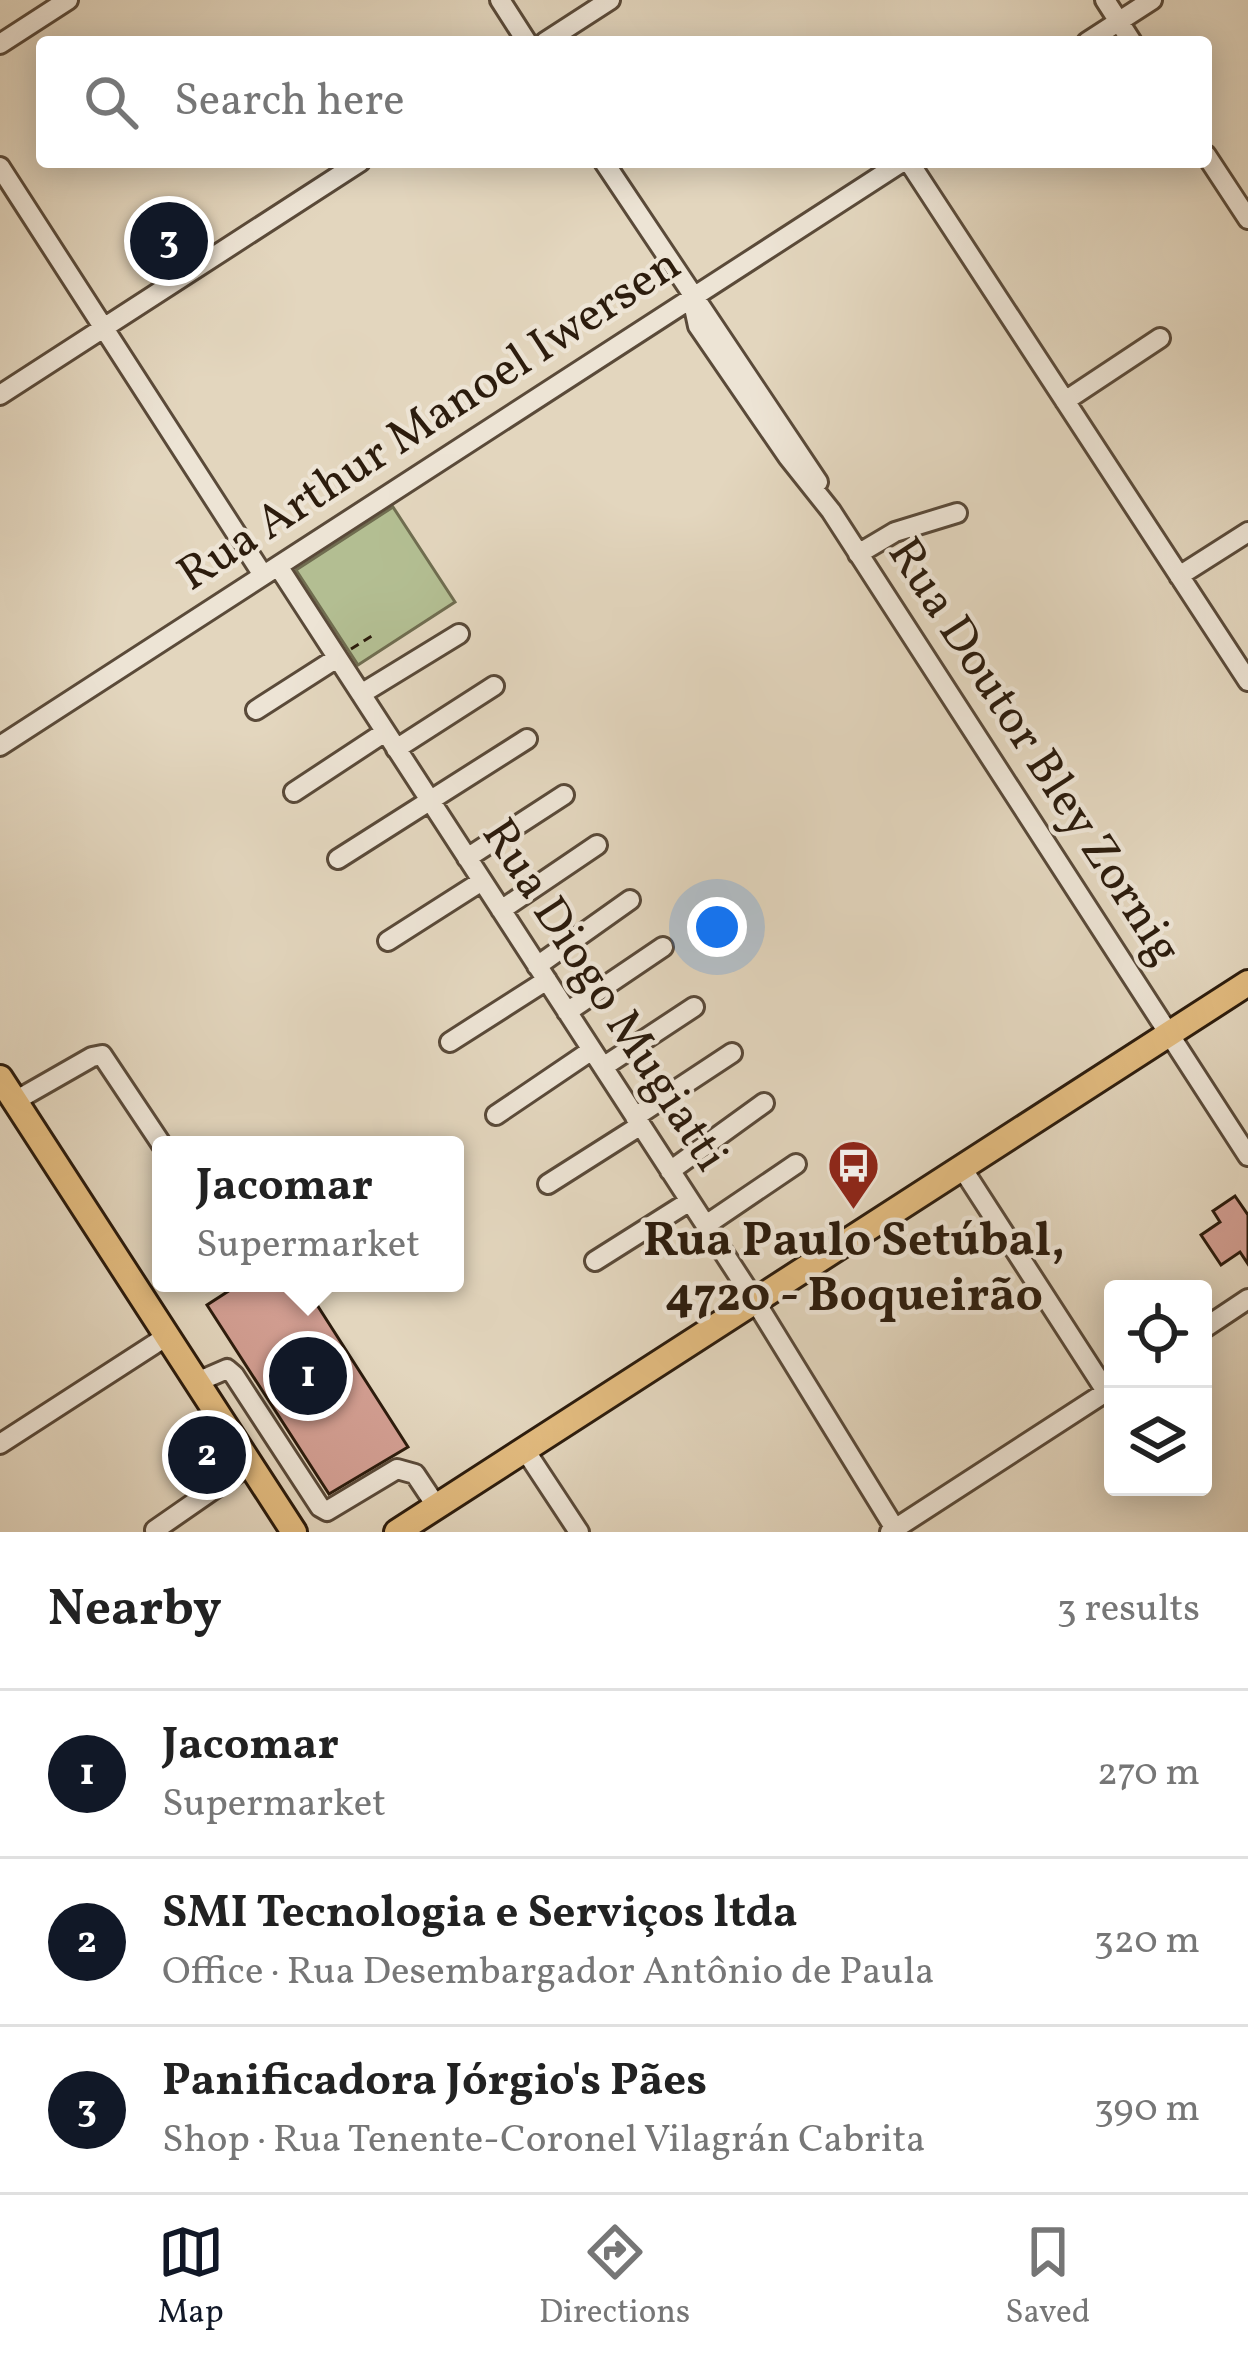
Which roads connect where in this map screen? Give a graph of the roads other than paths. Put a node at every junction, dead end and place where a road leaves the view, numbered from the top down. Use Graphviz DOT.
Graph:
graph roads {
  1 [pos="68,0"];
  2 [pos="500,0"];
  3 [pos="610,0"];
  4 [pos="1105,0"];
  5 [pos="1152,0"];
  6 [pos="1119,21"];
  7 [pos="523,36"];
  8 [pos="554,36"];
  9 [pos="1096,36"];
  10 [pos="1128,36"];
  11 [pos="0,44"];
  12 [pos="1212,164"];
  13 [pos="0,167"];
  14 [pos="351,168"];
  15 [pos="608,168"];
  16 [pos="896,168"];
  17 [pos="909,168"];
  18 [pos="1248,219"];
  19 [pos="692,298"];
  20 [pos="104,328"];
  21 [pos="1160,338"];
  22 [pos="0,394"];
  23 [pos="1065,401"];
  24 [pos="956,513"];
  25 [pos="1248,532"];
  26 [pos="858,554"];
  27 [pos="270,571"];
  28 [pos="1179,576"];
  29 [pos="459,634"];
  30 [pos="337,658"];
  31 [pos="1248,681"];
  32 [pos="494,686"];
  33 [pos="361,694"];
  34 [pos="256,710"];
  35 [pos="527,739"];
  36 [pos="391,740"];
  37 [pos="0,746"];
  38 [pos="293,792"];
  39 [pos="564,795"];
  40 [pos="430,800"];
  41 [pos="597,845"];
  42 [pos="467,858"];
  43 [pos="338,860"];
  44 [pos="482,881"];
  45 [pos="630,900"];
  46 [pos="501,910"];
  47 [pos="388,941"];
  48 [pos="663,947"];
  49 [pos="542,973"];
  50 [pos="1248,983"];
  51 [pos="694,1007"];
  52 [pos="568,1012"];
  53 [pos="1169,1034"];
  54 [pos="450,1042"];
  55 [pos="732,1053"];
  56 [pos="597,1058"];
  57 [pos="6,1091"];
  58 [pos="764,1103"];
  59 [pos="496,1114"];
  60 [pos="638,1121"];
  61 [pos="157,1136"];
  62 [pos="1248,1156"];
  63 [pos="796,1164"];
  64 [pos="962,1168"];
  65 [pos="670,1171"];
  66 [pos="548,1184"];
  67 [pos="690,1201"];
  68 [pos="706,1225"];
  69 [pos="595,1261"];
  70 [pos="1248,1300"];
  71 [pos="755,1301"];
  72 [pos="1212,1323"];
  73 [pos="167,1336"];
  74 [pos="197,1382"];
  75 [pos="1109,1388"];
  76 [pos="1104,1393"];
  77 [pos="0,1444"];
  78 [pos="526,1450"];
  79 [pos="250,1464"];
  80 [pos="437,1507"];
  81 [pos="408,1529"];
  82 [pos="155,1530"];
  83 [pos="894,1531"];
  84 [pos="294,1532"];
  85 [pos="579,1532"];
  1 -- 11 [label="street"];
  2 -- 7 [label="street"];
  3 -- 8 [label="street"];
  4 -- 6 [label="street"];
  5 -- 6 [label="street"];
  6 -- 9 [label="street"];
  6 -- 10 [label="street"];
  12 -- 18 [label="street"];
  13 -- 20 [label="street, Rua Diogo Mugiatti"];
  14 -- 20 [label="street"];
  15 -- 19 [label="street, Rua Doutor Bley Zornig"];
  16 -- 19 [label="street, Rua Arthur Manoel Iwersen"];
  17 -- 23 [label="street"];
  19 -- 26 [label="street, Rua Doutor Bley Zornig"];
  19 -- 27 [label="street, Rua Arthur Manoel Iwersen"];
  20 -- 22 [label="street"];
  20 -- 27 [label="street, Rua Diogo Mugiatti"];
  21 -- 23 [label="street"];
  23 -- 28 [label="street"];
  24 -- 26 [label="street"];
  25 -- 28 [label="street"];
  26 -- 53 [label="street, Rua Doutor Bley Zornig"];
  27 -- 30 [label="street, Rua Diogo Mugiatti"];
  27 -- 37 [label="street, Rua Arthur Manoel Iwersen"];
  28 -- 31 [label="street"];
  29 -- 33 [label="street"];
  30 -- 33 [label="street, Rua Diogo Mugiatti"];
  30 -- 34 [label="street"];
  32 -- 36 [label="street"];
  33 -- 36 [label="street, Rua Diogo Mugiatti"];
  35 -- 40 [label="street"];
  36 -- 38 [label="street"];
  36 -- 40 [label="street, Rua Diogo Mugiatti"];
  39 -- 42 [label="street"];
  40 -- 42 [label="street, Rua Diogo Mugiatti"];
  40 -- 43 [label="street"];
  41 -- 46 [label="street"];
  42 -- 44 [label="street, Rua Diogo Mugiatti"];
  44 -- 46 [label="street, Rua Diogo Mugiatti"];
  44 -- 47 [label="street"];
  45 -- 49 [label="street"];
  46 -- 49 [label="street, Rua Diogo Mugiatti"];
  48 -- 52 [label="street"];
  49 -- 52 [label="street, Rua Diogo Mugiatti"];
  49 -- 54 [label="street"];
  50 -- 53 [label="main road"];
  51 -- 56 [label="street"];
  52 -- 56 [label="street, Rua Diogo Mugiatti"];
  53 -- 62 [label="street, Rua Doutor Bley Zornig"];
  53 -- 64 [label="main road"];
  55 -- 60 [label="street"];
  56 -- 59 [label="street"];
  56 -- 60 [label="street, Rua Diogo Mugiatti"];
  57 -- 61 [label="street"];
  57 -- 73 [label="main road"];
  58 -- 65 [label="street"];
  60 -- 65 [label="street, Rua Diogo Mugiatti"];
  60 -- 66 [label="street"];
  63 -- 68 [label="street"];
  64 -- 71 [label="main road"];
  64 -- 75 [label="street"];
  65 -- 67 [label="street, Rua Diogo Mugiatti"];
  67 -- 68 [label="street, Rua Diogo Mugiatti"];
  67 -- 69 [label="street"];
  68 -- 71 [label="street, Rua Diogo Mugiatti"];
  70 -- 72 [label="street"];
  71 -- 78 [label="main road"];
  71 -- 83 [label="street, Rua Diogo Mugiatti"];
  73 -- 74 [label="main road"];
  73 -- 77 [label="street"];
  74 -- 79 [label="main road"];
  74 -- 80 [label="street"];
  76 -- 83 [label="street"];
  78 -- 80 [label="main road"];
  78 -- 85 [label="street"];
  79 -- 82 [label="street"];
  79 -- 84 [label="main road"];
  80 -- 81 [label="main road"];
}
